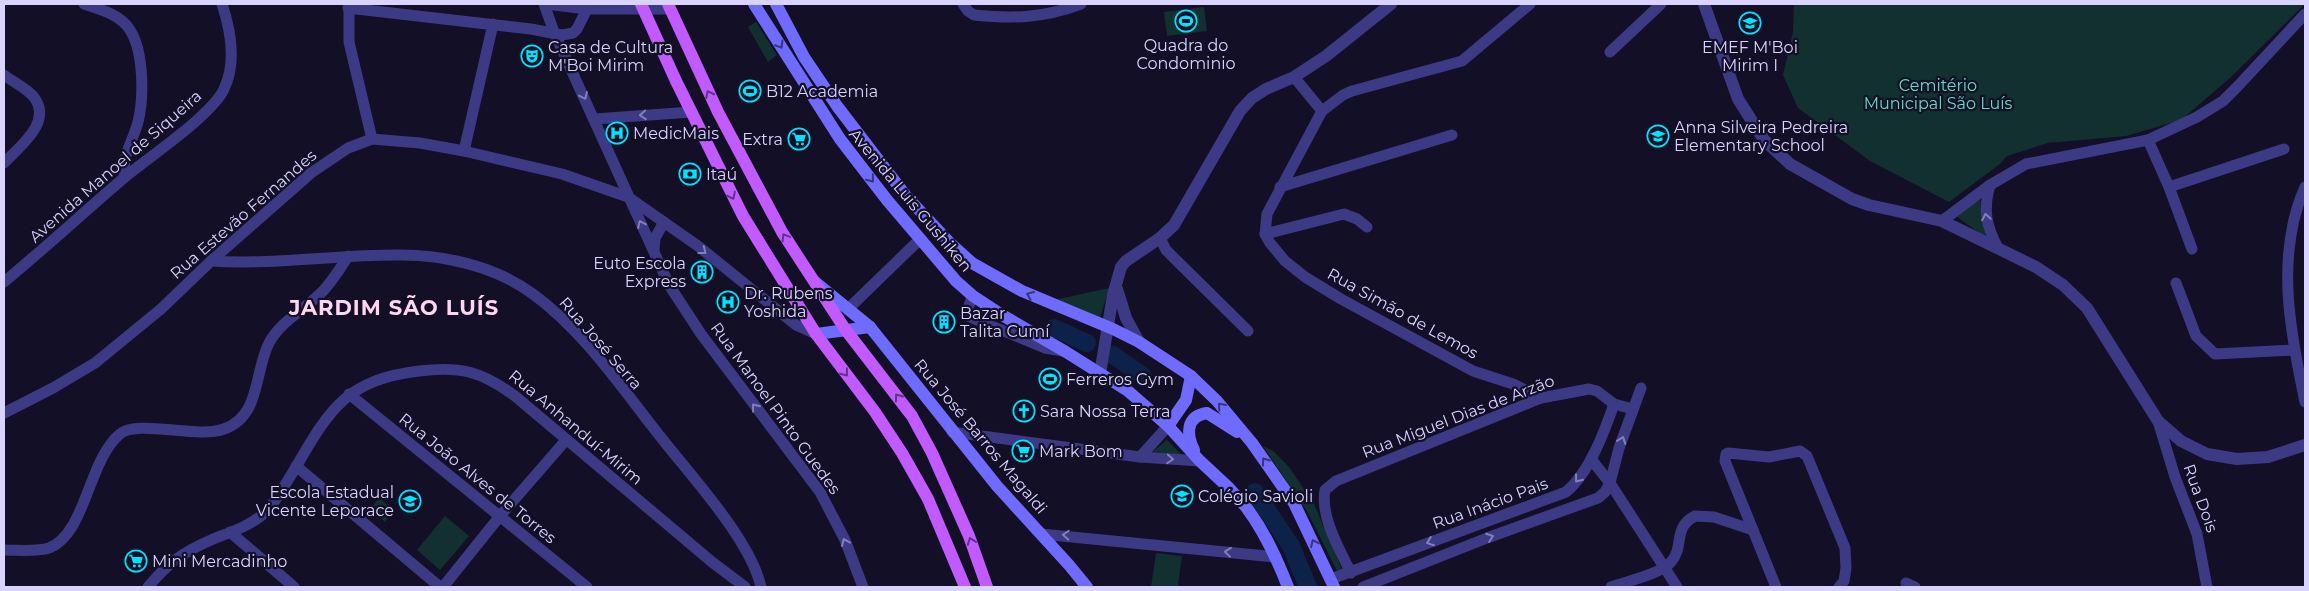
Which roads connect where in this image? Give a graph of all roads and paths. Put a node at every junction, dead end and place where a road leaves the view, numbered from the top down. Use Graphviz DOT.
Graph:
graph roads {
  1 [pos="84,4"];
  2 [pos="222,4"];
  3 [pos="545,4"];
  4 [pos="754,4"];
  5 [pos="776,4"];
  6 [pos="963,4"];
  7 [pos="1080,4"];
  8 [pos="1391,4"];
  9 [pos="1530,4"];
  10 [pos="1661,4"];
  11 [pos="1704,4"];
  12 [pos="348,6"];
  13 [pos="669,6"];
  14 [pos="642,7"];
  15 [pos="587,9"];
  16 [pos="2305,14"];
  17 [pos="493,24"];
  18 [pos="554,32"];
  19 [pos="1610,52"];
  20 [pos="1294,77"];
  21 [pos="6,78"];
  22 [pos="1322,111"];
  23 [pos="691,112"];
  24 [pos="595,119"];
  25 [pos="1452,135"];
  26 [pos="372,139"];
  27 [pos="2148,140"];
  28 [pos="2284,149"];
  29 [pos="464,151"];
  30 [pos="4,163"];
  31 [pos="125,177"];
  32 [pos="1990,185"];
  33 [pos="1280,186"];
  34 [pos="2169,186"];
  35 [pos="2305,186"];
  36 [pos="628,197"];
  37 [pos="1942,221"];
  38 [pos="664,222"];
  39 [pos="1367,227"];
  40 [pos="1265,234"];
  41 [pos="1160,238"];
  42 [pos="922,240"];
  43 [pos="1998,248"];
  44 [pos="2192,250"];
  45 [pos="654,252"];
  46 [pos="348,256"];
  47 [pos="211,261"];
  48 [pos="810,278"];
  49 [pos="4,282"];
  50 [pos="1116,282"];
  51 [pos="2176,283"];
  52 [pos="973,296"];
  53 [pos="848,309"];
  54 [pos="1107,326"];
  55 [pos="870,327"];
  56 [pos="845,329"];
  57 [pos="1248,331"];
  58 [pos="816,334"];
  59 [pos="1139,342"];
  60 [pos="2294,350"];
  61 [pos="1066,352"];
  62 [pos="1100,374"];
  63 [pos="1191,376"];
  64 [pos="1641,388"];
  65 [pos="349,394"];
  66 [pos="1541,398"];
  67 [pos="2305,402"];
  68 [pos="1614,404"];
  69 [pos="1633,409"];
  70 [pos="4,413"];
  71 [pos="2158,421"];
  72 [pos="1168,426"];
  73 [pos="952,432"];
  74 [pos="566,440"];
  75 [pos="1252,444"];
  76 [pos="2305,445"];
  77 [pos="1140,457"];
  78 [pos="1590,459"];
  79 [pos="1200,461"];
  80 [pos="296,466"];
  81 [pos="1610,483"];
  82 [pos="500,516"];
  83 [pos="1753,530"];
  84 [pos="230,532"];
  85 [pos="1041,534"];
  86 [pos="4,550"];
  87 [pos="1276,557"];
  88 [pos="1665,568"];
  89 [pos="1351,573"];
  90 [pos="1333,583"];
  91 [pos="148,587"];
  92 [pos="294,587"];
  93 [pos="441,587"];
  94 [pos="587,587"];
  95 [pos="744,587"];
  96 [pos="761,587"];
  97 [pos="863,587"];
  98 [pos="964,587"];
  99 [pos="987,587"];
  100 [pos="1087,587"];
  101 [pos="1288,587"];
  102 [pos="1363,587"];
  103 [pos="1611,587"];
  104 [pos="1676,587"];
  105 [pos="1776,587"];
  106 [pos="1839,587"];
  107 [pos="2207,587"];
  1 -- 31 [label="street"];
  2 -- 31 [label="street, Avenida Manoel de Siqueira"];
  3 -- 15 [label="street"];
  3 -- 18 [label="street, Rua Manoel Pinto Guedes"];
  4 -- 42 [label="main road, Avenida Luis Gushiken, one-way"];
  54 -- 5 [label="main road, Avenida Luis Gushiken, one-way"];
  6 -- 7 [label="street"];
  8 -- 20 [label="street"];
  9 -- 22 [label="street"];
  10 -- 19 [label="street"];
  11 -- 37 [label="street"];
  12 -- 17 [label="street"];
  12 -- 26 [label="street"];
  13 -- 14 [label="street"];
  48 -- 13 [label="main road, one-way"];
  14 -- 15 [label="street"];
  14 -- 23 [label="main road"];
  15 -- 18 [label="street"];
  16 -- 27 [label="street"];
  17 -- 18 [label="street"];
  17 -- 29 [label="street"];
  18 -- 24 [label="street, Rua Manoel Pinto Guedes, one-way"];
  20 -- 22 [label="street"];
  20 -- 41 [label="street"];
  21 -- 30 [label="street"];
  22 -- 33 [label="street"];
  23 -- 24 [label="street, one-way"];
  23 -- 58 [label="main road, one-way"];
  24 -- 36 [label="street, Rua Manoel Pinto Guedes"];
  25 -- 33 [label="street"];
  26 -- 29 [label="street, Rua Estevão Fernandes"];
  26 -- 47 [label="street, Rua Estevão Fernandes"];
  27 -- 32 [label="street"];
  27 -- 34 [label="street"];
  28 -- 34 [label="street"];
  29 -- 36 [label="street, Rua Estevão Fernandes"];
  31 -- 49 [label="street, Avenida Manoel de Siqueira"];
  32 -- 37 [label="street"];
  43 -- 32 [label="street, one-way"];
  33 -- 40 [label="street"];
  34 -- 44 [label="street"];
  35 -- 60 [label="street"];
  36 -- 38 [label="street, Rua Estevão Fernandes"];
  45 -- 36 [label="street, Rua Manoel Pinto Guedes, one-way"];
  37 -- 43 [label="street"];
  38 -- 45 [label="street"];
  38 -- 58 [label="street, Rua Estevão Fernandes, one-way"];
  39 -- 40 [label="street"];
  40 -- 66 [label="street, Rua Simão de Lemos"];
  41 -- 50 [label="street"];
  41 -- 57 [label="street"];
  42 -- 52 [label="main road, Avenida Luis Gushiken"];
  42 -- 53 [label="street"];
  43 -- 71 [label="street"];
  97 -- 45 [label="street, Rua Manoel Pinto Guedes, one-way"];
  46 -- 47 [label="street, Rua José Serra"];
  46 -- 86 [label="street"];
  46 -- 96 [label="street, Rua José Serra"];
  47 -- 70 [label="street, Rua Estevão Fernandes"];
  48 -- 53 [label="main road, Rua José Barros Magaldi"];
  48 -- 56 [label="main road"];
  50 -- 54 [label="street"];
  50 -- 59 [label="street"];
  51 -- 60 [label="street"];
  52 -- 61 [label="main road, Avenida Luis Gushiken"];
  52 -- 61 [label="street"];
  53 -- 55 [label="main road, Rua José Barros Magaldi"];
  54 -- 59 [label="main road, Avenida Luis Gushiken"];
  54 -- 62 [label="street"];
  55 -- 56 [label="main road"];
  55 -- 73 [label="main road, Rua José Barros Magaldi"];
  56 -- 58 [label="main road"];
  99 -- 56 [label="main road, one-way"];
  58 -- 98 [label="main road, one-way"];
  59 -- 63 [label="main road, Avenida Luis Gushiken"];
  60 -- 67 [label="street"];
  61 -- 62 [label="main road, Avenida Luis Gushiken"];
  62 -- 72 [label="main road, Avenida Luis Gushiken"];
  63 -- 72 [label="main road"];
  75 -- 63 [label="main road, Avenida Luis Gushiken, one-way"];
  64 -- 69 [label="street"];
  65 -- 74 [label="street, Rua Anhanduí-Mirim"];
  65 -- 80 [label="street, Rua Anhanduí-Mirim"];
  65 -- 82 [label="street, Rua João Alves de Torres"];
  66 -- 68 [label="street, Rua Miguel Dias de Arzão"];
  66 -- 89 [label="street, Rua Miguel Dias de Arzão"];
  68 -- 69 [label="street, Rua Miguel Dias de Arzão"];
  68 -- 78 [label="street, Rua Inácio Pais"];
  81 -- 69 [label="street, one-way"];
  71 -- 76 [label="street"];
  71 -- 107 [label="street, Rua Dois"];
  72 -- 77 [label="street"];
  72 -- 79 [label="main road, Avenida Luis Gushiken"];
  73 -- 77 [label="street"];
  73 -- 85 [label="main road, Rua José Barros Magaldi"];
  74 -- 82 [label="street"];
  74 -- 95 [label="street, Rua Anhanduí-Mirim"];
  75 -- 79 [label="main road"];
  90 -- 75 [label="main road, Avenida Luis Gushiken, one-way"];
  77 -- 79 [label="street, one-way"];
  78 -- 81 [label="street"];
  78 -- 89 [label="street, Rua Inácio Pais, one-way"];
  79 -- 87 [label="main road, Avenida Luis Gushiken"];
  80 -- 84 [label="street, Rua Anhanduí-Mirim"];
  80 -- 93 [label="street"];
  81 -- 88 [label="street"];
  102 -- 81 [label="street, Rua Inácio Pais, one-way"];
  82 -- 93 [label="street"];
  82 -- 94 [label="street, Rua João Alves de Torres"];
  83 -- 88 [label="street"];
  83 -- 105 [label="street"];
  83 -- 106 [label="street"];
  84 -- 91 [label="street, Rua Anhanduí-Mirim"];
  84 -- 92 [label="street"];
  87 -- 85 [label="street, one-way"];
  85 -- 100 [label="main road, Rua José Barros Magaldi"];
  87 -- 101 [label="main road, Avenida Luis Gushiken"];
  88 -- 103 [label="street"];
  88 -- 104 [label="street"];
  89 -- 90 [label="street, Rua Inácio Pais"];
}
